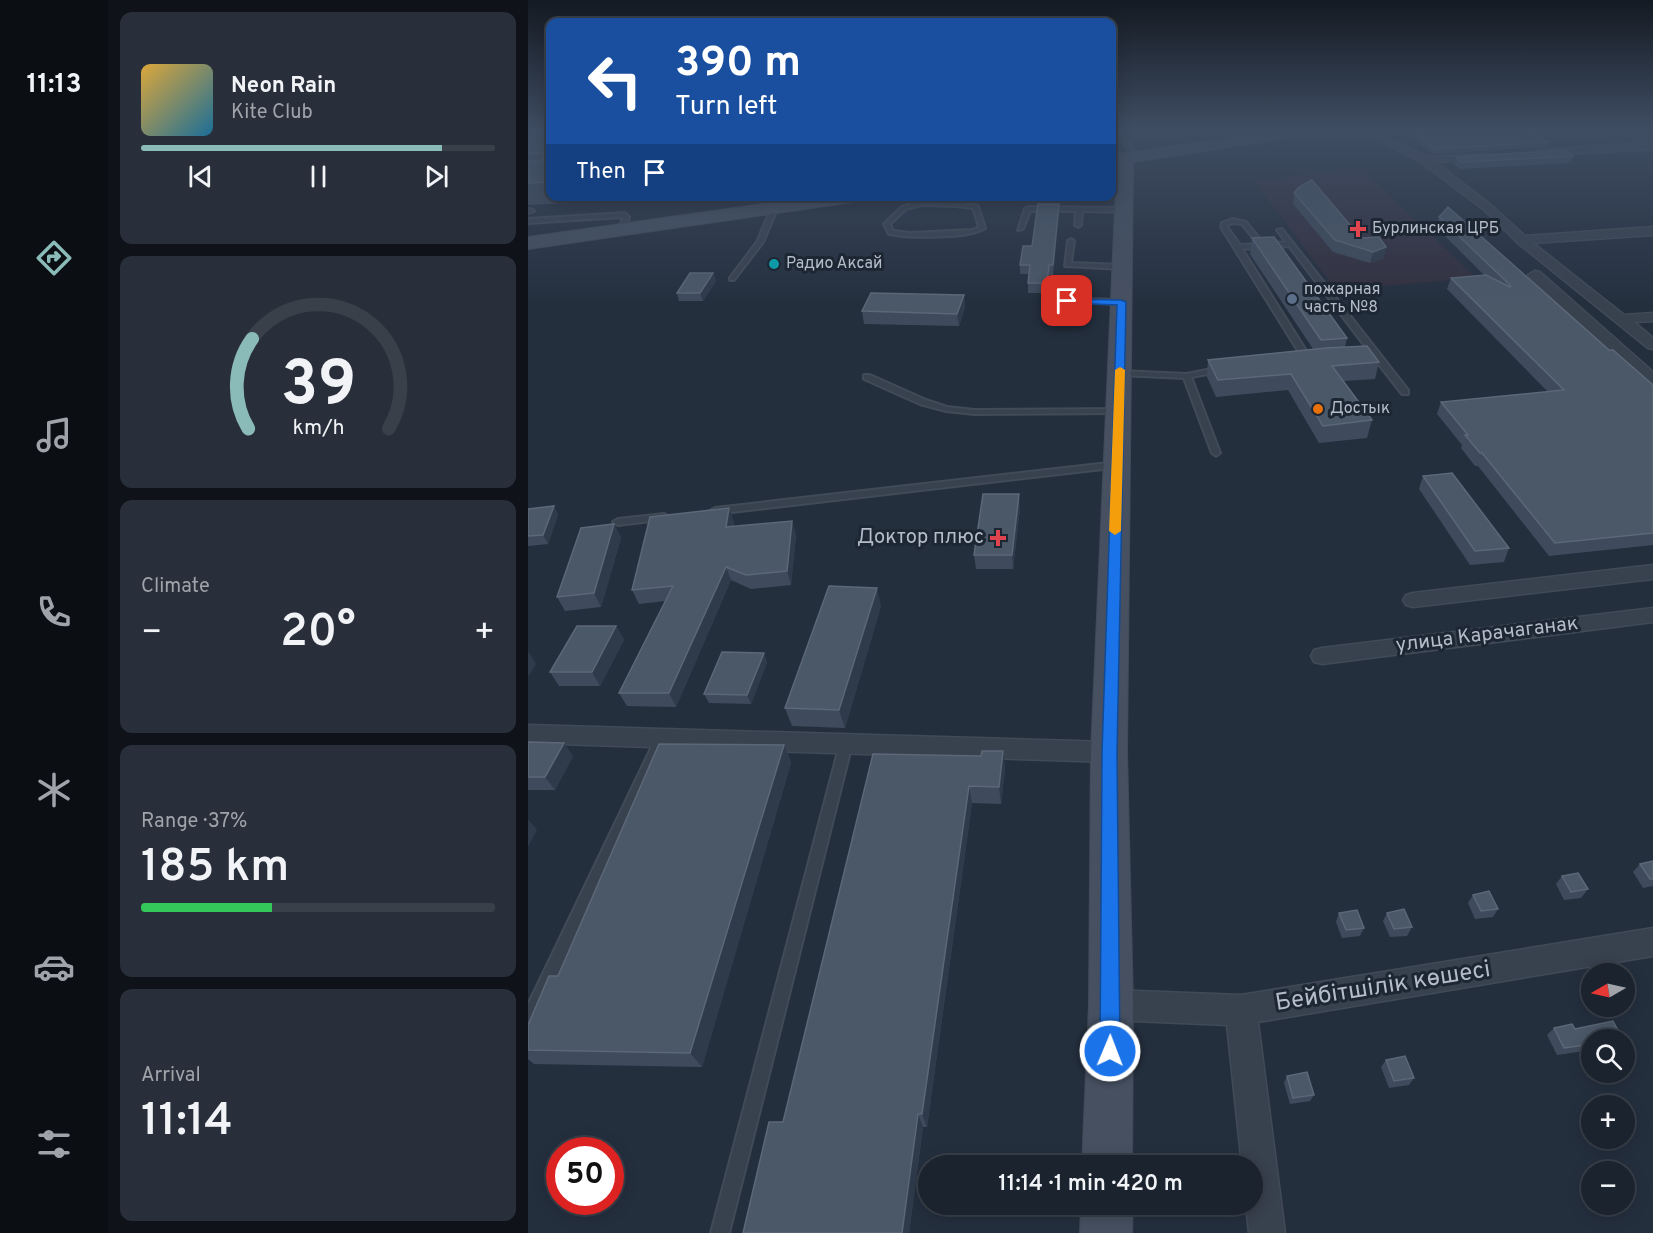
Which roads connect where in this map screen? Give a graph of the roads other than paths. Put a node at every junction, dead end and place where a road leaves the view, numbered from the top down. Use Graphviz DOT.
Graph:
graph roads {
  1 [pos="1122,189"];
  2 [pos="1463,189"];
  3 [pos="827,201"];
  4 [pos="921,203"];
  5 [pos="774,209"];
  6 [pos="1079,209"];
  7 [pos="1124,210"];
  8 [pos="528,221"];
  9 [pos="1078,225"];
  10 [pos="1020,229"];
  11 [pos="623,230"];
  12 [pos="1280,230"];
  13 [pos="1653,231"];
  14 [pos="1522,240"];
  15 [pos="1071,242"];
  16 [pos="528,243"];
  17 [pos="1291,244"];
  18 [pos="1263,246"];
  19 [pos="1238,247"];
  20 [pos="1122,267"];
  21 [pos="1535,275"];
  22 [pos="732,279"];
  23 [pos="1049,300"];
  24 [pos="1121,302"];
  25 [pos="1653,316"];
  26 [pos="1621,319"];
  27 [pos="1653,345"];
  28 [pos="1376,356"];
  29 [pos="1353,357"];
  30 [pos="1319,360"];
  31 [pos="1308,361"];
  32 [pos="1298,362"];
  33 [pos="1226,368"];
  34 [pos="1120,373"];
  35 [pos="1187,376"];
  36 [pos="867,377"];
  37 [pos="1653,380"];
  38 [pos="1405,392"];
  39 [pos="1119,411"];
  40 [pos="1216,453"];
  41 [pos="1117,465"];
  42 [pos="709,512"];
  43 [pos="675,516"];
  44 [pos="618,522"];
  45 [pos="1653,572"];
  46 [pos="1413,600"];
  47 [pos="1653,615"];
  48 [pos="1322,656"];
  49 [pos="528,734"];
  50 [pos="662,738"];
  51 [pos="846,744"];
  52 [pos="1109,753"];
  53 [pos="1653,942"];
  54 [pos="1111,1005"];
  55 [pos="1241,1010"];
  56 [pos="528,1022"];
  57 [pos="1107,1155"];
  58 [pos="1107,1215"];
  59 [pos="720,1233"];
  60 [pos="1106,1233"];
  61 [pos="1267,1233"];
  1 -- 7 [label="main road"];
  2 -- 14 [label="street"];
  3 -- 5 [label="main road"];
  4 -- 4 [label="lane"];
  5 -- 11 [label="main road"];
  5 -- 22 [label="lane"];
  6 -- 7 [label="lane"];
  6 -- 9 [label="lane"];
  6 -- 10 [label="lane"];
  7 -- 20 [label="main road"];
  8 -- 11 [label="lane"];
  11 -- 16 [label="main road"];
  12 -- 17 [label="lane"];
  13 -- 14 [label="street"];
  14 -- 26 [label="street"];
  15 -- 20 [label="lane"];
  17 -- 18 [label="lane"];
  17 -- 28 [label="lane"];
  18 -- 19 [label="lane"];
  18 -- 19 [label="lane"];
  19 -- 31 [label="lane"];
  20 -- 24 [label="main road"];
  21 -- 37 [label="street"];
  23 -- 24 [label="lane"];
  24 -- 34 [label="main road"];
  25 -- 26 [label="street"];
  26 -- 27 [label="street"];
  28 -- 29 [label="lane"];
  28 -- 38 [label="lane"];
  30 -- 31 [label="lane"];
  31 -- 32 [label="lane"];
  33 -- 35 [label="lane"];
  34 -- 35 [label="lane"];
  34 -- 39 [label="main road"];
  35 -- 40 [label="lane"];
  36 -- 39 [label="lane"];
  39 -- 41 [label="main road"];
  41 -- 42 [label="lane"];
  41 -- 52 [label="main road"];
  43 -- 44 [label="lane"];
  45 -- 46 [label="street"];
  47 -- 48 [label="street, улица Карачаганак"];
  49 -- 50 [label="street"];
  50 -- 51 [label="street"];
  50 -- 56 [label="lane"];
  51 -- 52 [label="street"];
  51 -- 59 [label="lane"];
  52 -- 54 [label="main road"];
  53 -- 55 [label="street, Бейбітшілік көшесі"];
  54 -- 55 [label="street, Бейбітшілік көшесі"];
  54 -- 57 [label="main road"];
  55 -- 61 [label="street"];
  58 -- 60 [label="main road"];
}
